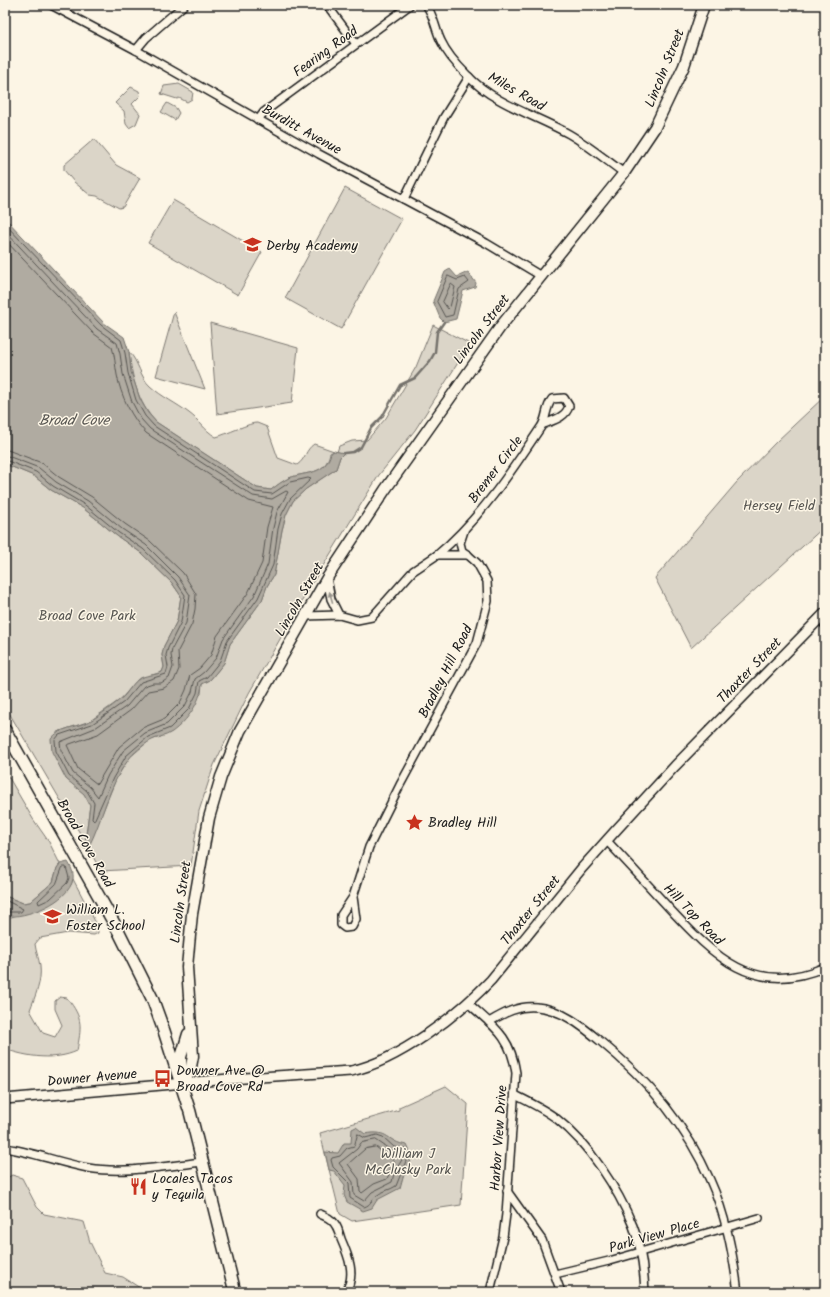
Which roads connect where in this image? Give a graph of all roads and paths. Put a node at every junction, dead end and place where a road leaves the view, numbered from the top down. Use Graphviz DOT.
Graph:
graph roads {
  1 [pos="51,5"];
  2 [pos="184,5"];
  3 [pos="327,5"];
  4 [pos="410,5"];
  5 [pos="426,5"];
  6 [pos="704,5"];
  7 [pos="356,44"];
  8 [pos="136,50"];
  9 [pos="469,77"];
  10 [pos="258,120"];
  11 [pos="624,173"];
  12 [pos="404,199"];
  13 [pos="541,276"];
  14 [pos="544,424"];
  15 [pos="465,529"];
  16 [pos="437,555"];
  17 [pos="468,555"];
  18 [pos="327,578"];
  19 [pos="339,615"];
  20 [pos="305,616"];
  21 [pos="823,619"];
  22 [pos="5,730"];
  23 [pos="607,841"];
  24 [pos="353,896"];
  25 [pos="825,967"];
  26 [pos="468,1004"];
  27 [pos="489,1022"];
  28 [pos="182,1083"];
  29 [pos="515,1095"];
  30 [pos="5,1099"];
  31 [pos="5,1148"];
  32 [pos="203,1162"];
  33 [pos="507,1191"];
  34 [pos="320,1214"];
  35 [pos="759,1218"];
  36 [pos="726,1227"];
  37 [pos="640,1251"];
  38 [pos="555,1274"];
  39 [pos="235,1292"];
  40 [pos="345,1292"];
  41 [pos="490,1292"];
  42 [pos="561,1292"];
  43 [pos="645,1292"];
  44 [pos="738,1292"];
  1 -- 8 [label="street, Burditt Avenue"];
  2 -- 8 [label="street"];
  3 -- 7 [label="street"];
  4 -- 7 [label="street, Fearing Road"];
  5 -- 9 [label="street, Miles Road"];
  6 -- 11 [label="main road, Lincoln Street"];
  7 -- 10 [label="street, Fearing Road"];
  8 -- 10 [label="street, Burditt Avenue"];
  9 -- 11 [label="street, Miles Road"];
  9 -- 12 [label="street"];
  10 -- 12 [label="street, Burditt Avenue"];
  11 -- 13 [label="main road, Lincoln Street"];
  12 -- 13 [label="street, Burditt Avenue"];
  13 -- 18 [label="main road, Lincoln Street"];
  14 -- 15 [label="street, Bremer Circle"];
  15 -- 16 [label="street, Bremer Circle"];
  15 -- 17 [label="street, Bremer Circle"];
  16 -- 17 [label="street"];
  16 -- 19 [label="street"];
  17 -- 24 [label="street, Bradley Hill Road"];
  19 -- 18 [label="street, one-way"];
  18 -- 20 [label="main road, Lincoln Street"];
  19 -- 20 [label="street"];
  20 -- 28 [label="main road, Lincoln Street"];
  21 -- 23 [label="street, Thaxter Street"];
  22 -- 28 [label="main road, Broad Cove Road"];
  23 -- 25 [label="street, Hill Top Road"];
  23 -- 26 [label="street, Thaxter Street"];
  26 -- 27 [label="street, Harbor View Drive"];
  26 -- 28 [label="street, Thaxter Street"];
  27 -- 29 [label="street, Harbor View Drive"];
  27 -- 36 [label="street"];
  28 -- 30 [label="street, Downer Avenue"];
  28 -- 32 [label="main road"];
  29 -- 33 [label="street, Harbor View Drive"];
  29 -- 37 [label="street"];
  31 -- 32 [label="street"];
  32 -- 39 [label="main road"];
  33 -- 38 [label="street"];
  33 -- 41 [label="street, Harbor View Drive"];
  34 -- 40 [label="street"];
  35 -- 36 [label="street, Park View Place"];
  36 -- 37 [label="street, Park View Place"];
  36 -- 44 [label="street"];
  37 -- 38 [label="street, Park View Place"];
  37 -- 43 [label="street"];
  38 -- 42 [label="street"];
}
